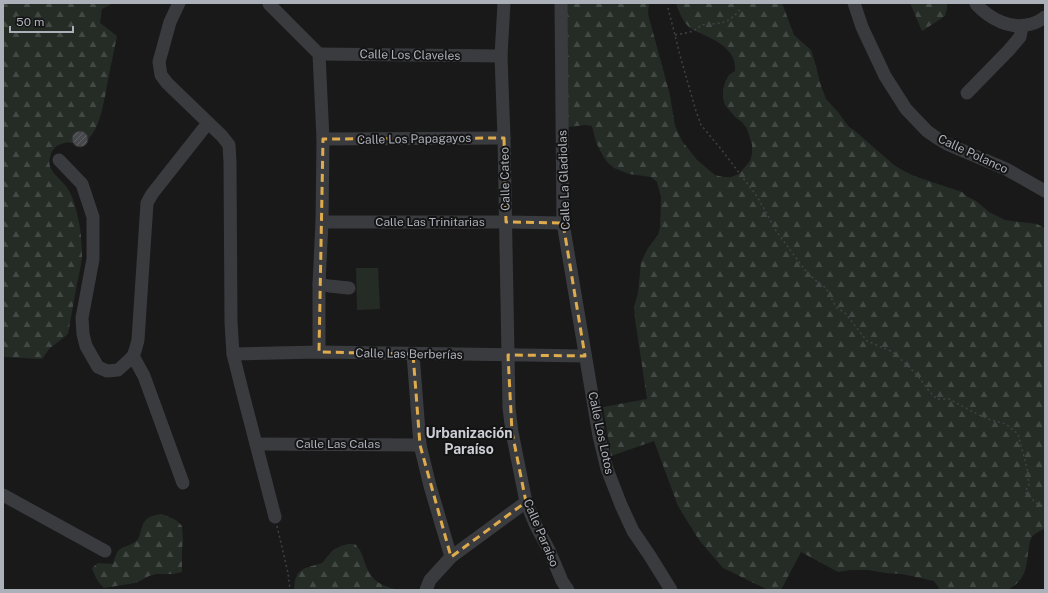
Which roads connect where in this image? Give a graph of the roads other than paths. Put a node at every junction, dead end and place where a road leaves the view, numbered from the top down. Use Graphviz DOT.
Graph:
graph roads {
  1 [pos="179,3"];
  2 [pos="504,3"];
  3 [pos="561,3"];
  4 [pos="854,3"];
  5 [pos="269,4"];
  6 [pos="976,4"];
  7 [pos="1045,17"];
  8 [pos="1022,26"];
  9 [pos="319,54"];
  10 [pos="501,56"];
  11 [pos="967,93"];
  12 [pos="208,123"];
  13 [pos="504,138"];
  14 [pos="323,140"];
  15 [pos="59,160"];
  16 [pos="1045,191"];
  17 [pos="322,222"];
  18 [pos="506,222"];
  19 [pos="563,223"];
  20 [pos="319,284"];
  21 [pos="348,288"];
  22 [pos="319,352"];
  23 [pos="233,354"];
  24 [pos="413,354"];
  25 [pos="508,355"];
  26 [pos="133,356"];
  27 [pos="586,356"];
  28 [pos="256,444"];
  29 [pos="420,445"];
  30 [pos="183,483"];
  31 [pos="3,495"];
  32 [pos="526,502"];
  33 [pos="275,517"];
  34 [pos="105,550"];
  35 [pos="451,557"];
  36 [pos="566,589"];
  37 [pos="426,590"];
  38 [pos="671,590"];
  1 -- 12 [label="street"];
  2 -- 10 [label="street, Calle Cateo"];
  3 -- 19 [label="street, Calle La Gladiolas"];
  4 -- 16 [label="street, Calle Polanco"];
  5 -- 9 [label="street"];
  6 -- 8 [label="street"];
  7 -- 8 [label="street"];
  8 -- 11 [label="street"];
  9 -- 10 [label="street, Calle Los Claveles"];
  9 -- 14 [label="street"];
  10 -- 13 [label="street, Calle Cateo"];
  12 -- 23 [label="street"];
  12 -- 26 [label="street"];
  13 -- 14 [label="street, Calle Los Papagayos"];
  13 -- 18 [label="street, Calle Cateo"];
  14 -- 17 [label="street"];
  15 -- 26 [label="street"];
  17 -- 18 [label="street, Calle Las Trinitarias"];
  17 -- 20 [label="street"];
  18 -- 19 [label="street, Calle Las Trinitarias"];
  18 -- 25 [label="street, Calle Cateo"];
  19 -- 27 [label="street, Calle La Gladiolas"];
  20 -- 21 [label="street"];
  20 -- 22 [label="street"];
  22 -- 23 [label="street, Calle Las Berberías"];
  22 -- 24 [label="street, Calle Las Berberías"];
  23 -- 28 [label="street"];
  24 -- 25 [label="street, Calle Las Berberías"];
  24 -- 29 [label="street"];
  25 -- 27 [label="street, Calle Las Berberías"];
  25 -- 32 [label="street, Calle Paraíso"];
  26 -- 30 [label="street"];
  27 -- 38 [label="street, Calle Los Lotos"];
  28 -- 29 [label="street, Calle Las Calas"];
  28 -- 33 [label="street"];
  29 -- 35 [label="street"];
  31 -- 34 [label="street"];
  32 -- 35 [label="street"];
  32 -- 36 [label="street, Calle Paraíso"];
  35 -- 37 [label="street"];
}
